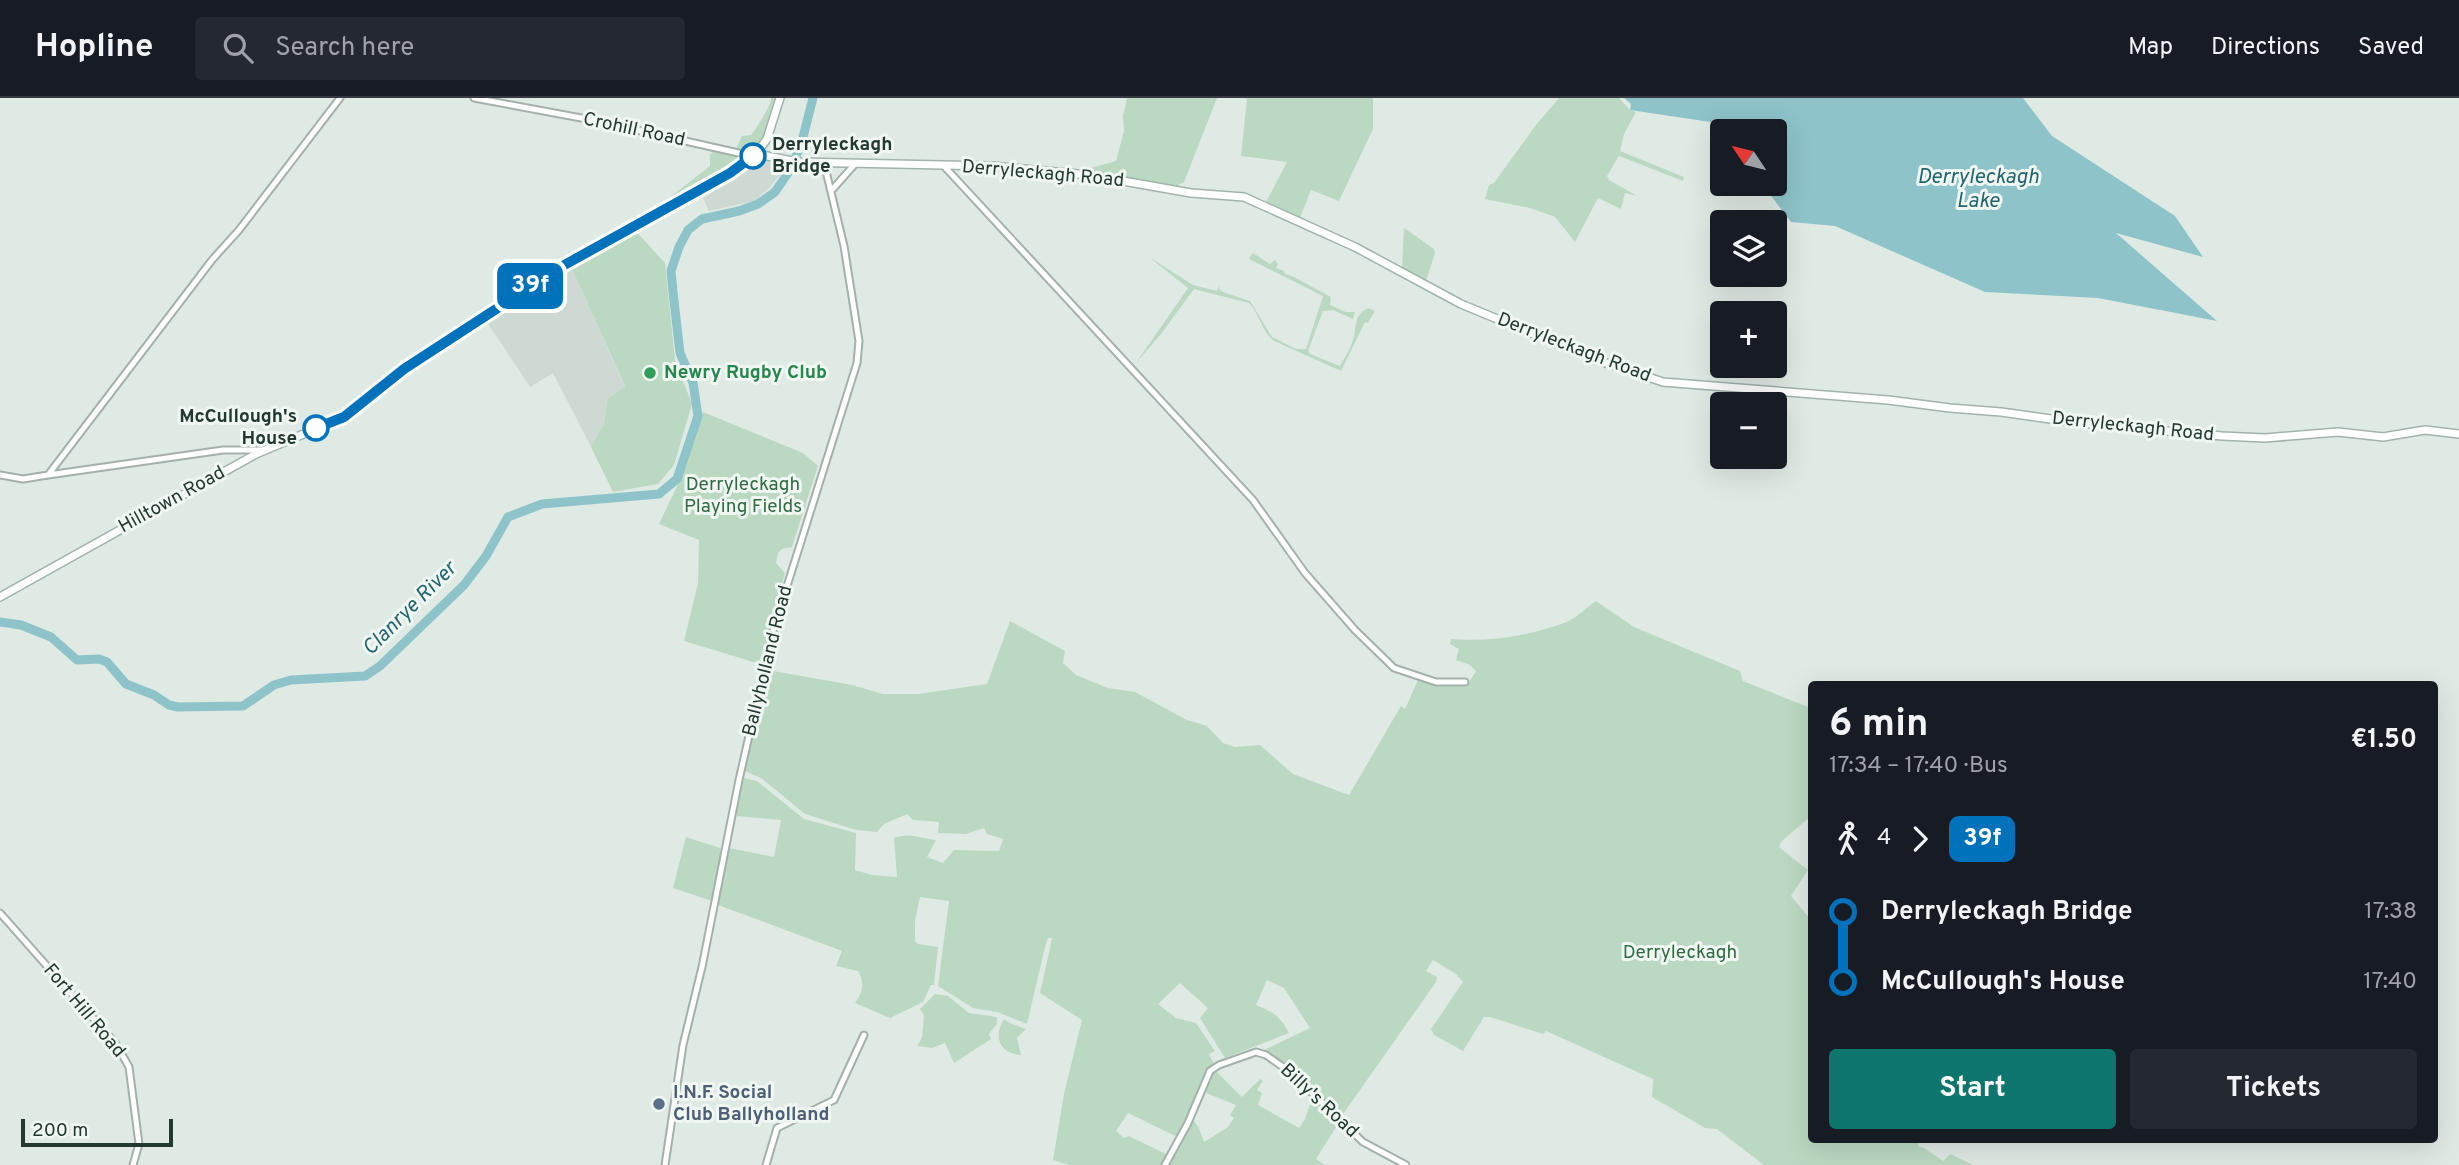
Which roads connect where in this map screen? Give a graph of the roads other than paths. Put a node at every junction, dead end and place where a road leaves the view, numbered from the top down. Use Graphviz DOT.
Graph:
graph roads {
  1 [pos="340,98"];
  2 [pos="474,98"];
  3 [pos="780,98"];
  4 [pos="758,152"];
  5 [pos="750,159"];
  6 [pos="824,163"];
  7 [pos="855,164"];
  8 [pos="943,165"];
  9 [pos="831,191"];
  10 [pos="2459,434"];
  11 [pos="263,450"];
  12 [pos="0,475"];
  13 [pos="48,475"];
  14 [pos="0,597"];
  15 [pos="1465,681"];
  16 [pos="0,913"];
  17 [pos="864,1035"];
  18 [pos="133,1165"];
  19 [pos="665,1165"];
  20 [pos="766,1165"];
  21 [pos="1165,1165"];
  22 [pos="1406,1165"];
  1 -- 13 [label="street"];
  2 -- 5 [label="street, Crohill Road"];
  3 -- 4 [label="street, Hilltown Road"];
  4 -- 5 [label="street, Hilltown Road"];
  4 -- 6 [label="street, Derryleckagh Road"];
  5 -- 11 [label="street, Hilltown Road"];
  6 -- 7 [label="street, Derryleckagh Road"];
  6 -- 9 [label="street, Ballyholland Road"];
  7 -- 8 [label="street, Derryleckagh Road"];
  7 -- 9 [label="street"];
  8 -- 10 [label="street, Derryleckagh Road"];
  8 -- 15 [label="street"];
  9 -- 19 [label="street, Ballyholland Road"];
  11 -- 13 [label="street"];
  11 -- 14 [label="street, Hilltown Road"];
  12 -- 13 [label="street"];
  16 -- 18 [label="street, Fort Hill Road"];
  17 -- 20 [label="street"];
  21 -- 22 [label="street, Billy's Road"];
}
